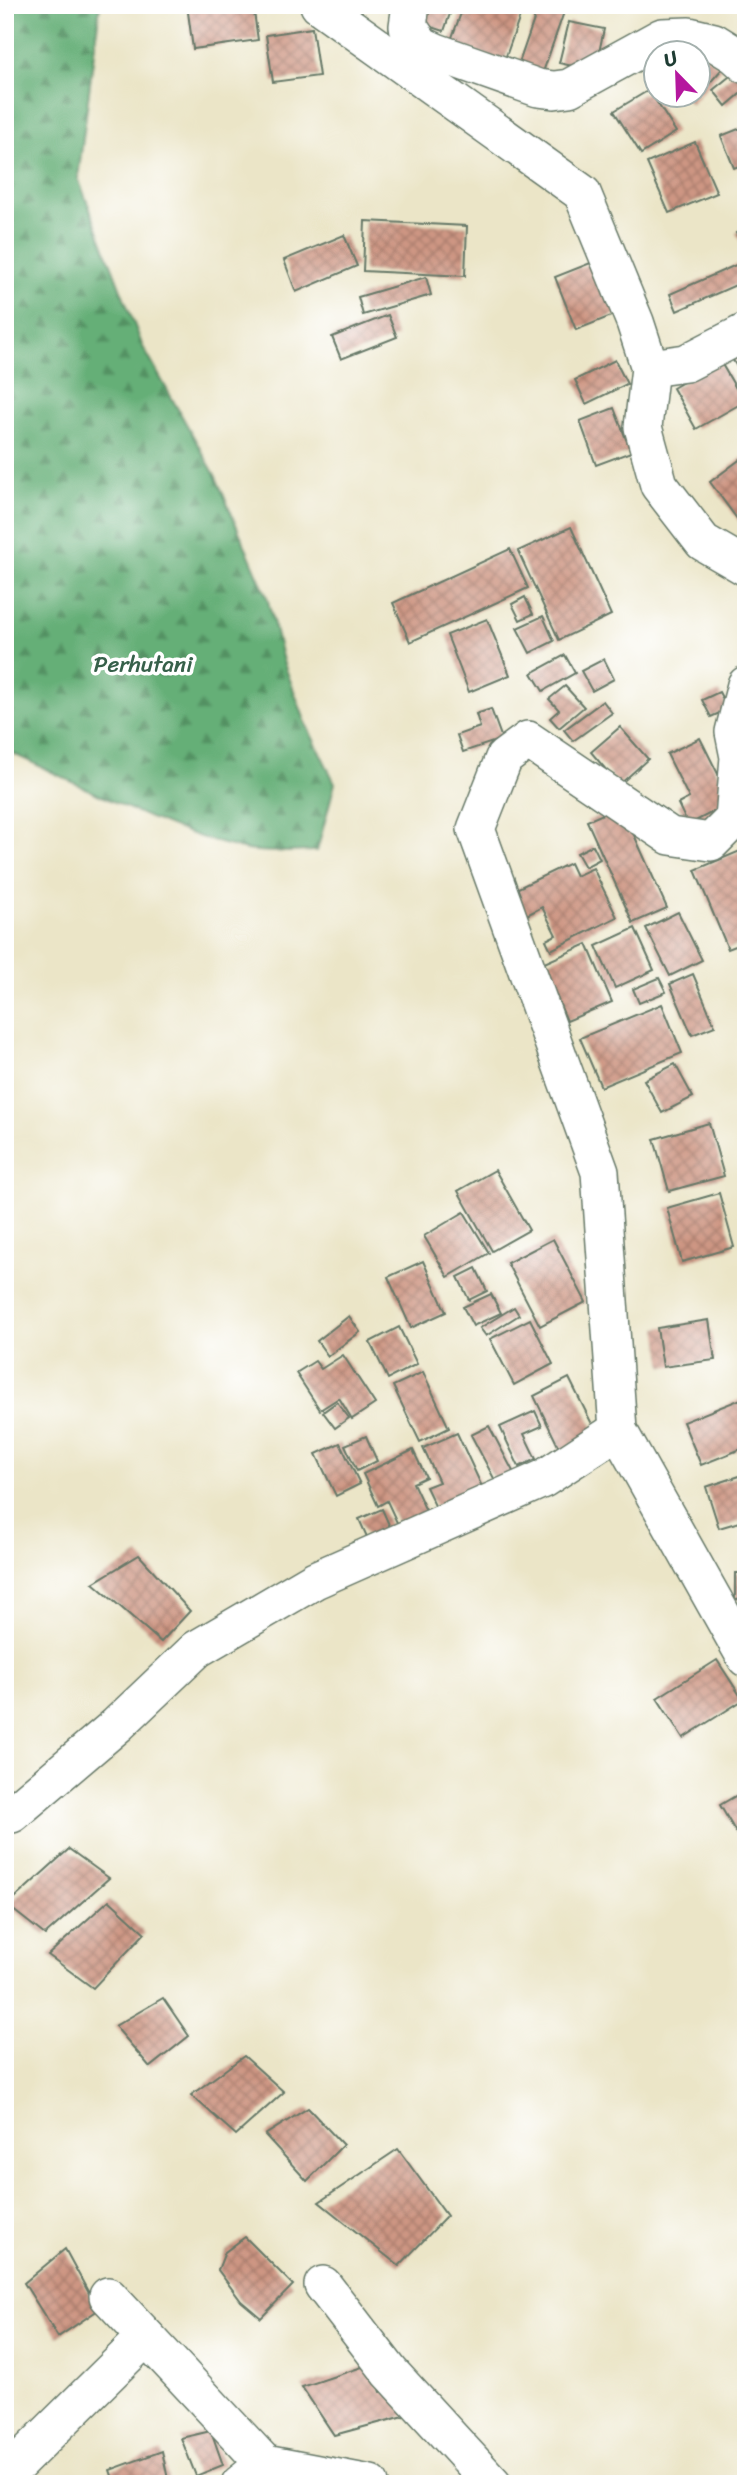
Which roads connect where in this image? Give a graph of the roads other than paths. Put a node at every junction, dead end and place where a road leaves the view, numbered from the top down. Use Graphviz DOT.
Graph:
graph roads {
  1 [pos="319,5"];
  2 [pos="411,5"];
  3 [pos="746,65"];
  4 [pos="746,332"];
  5 [pos="650,368"];
  6 [pos="746,567"];
  7 [pos="746,685"];
  8 [pos="618,1430"];
  9 [pos="746,1658"];
  10 [pos="12,1814"];
  11 [pos="324,2285"];
  12 [pos="108,2296"];
  13 [pos="146,2337"];
  14 [pos="253,2474"];
  15 [pos="5,2476"];
  16 [pos="370,2484"];
  17 [pos="493,2484"];
  1 -- 5 [label="street"];
  2 -- 3 [label="street"];
  4 -- 5 [label="street"];
  5 -- 6 [label="street"];
  7 -- 8 [label="street"];
  8 -- 9 [label="street"];
  8 -- 10 [label="street"];
  11 -- 17 [label="street"];
  12 -- 13 [label="street"];
  13 -- 14 [label="street"];
  13 -- 15 [label="street"];
  14 -- 16 [label="street"];
}
